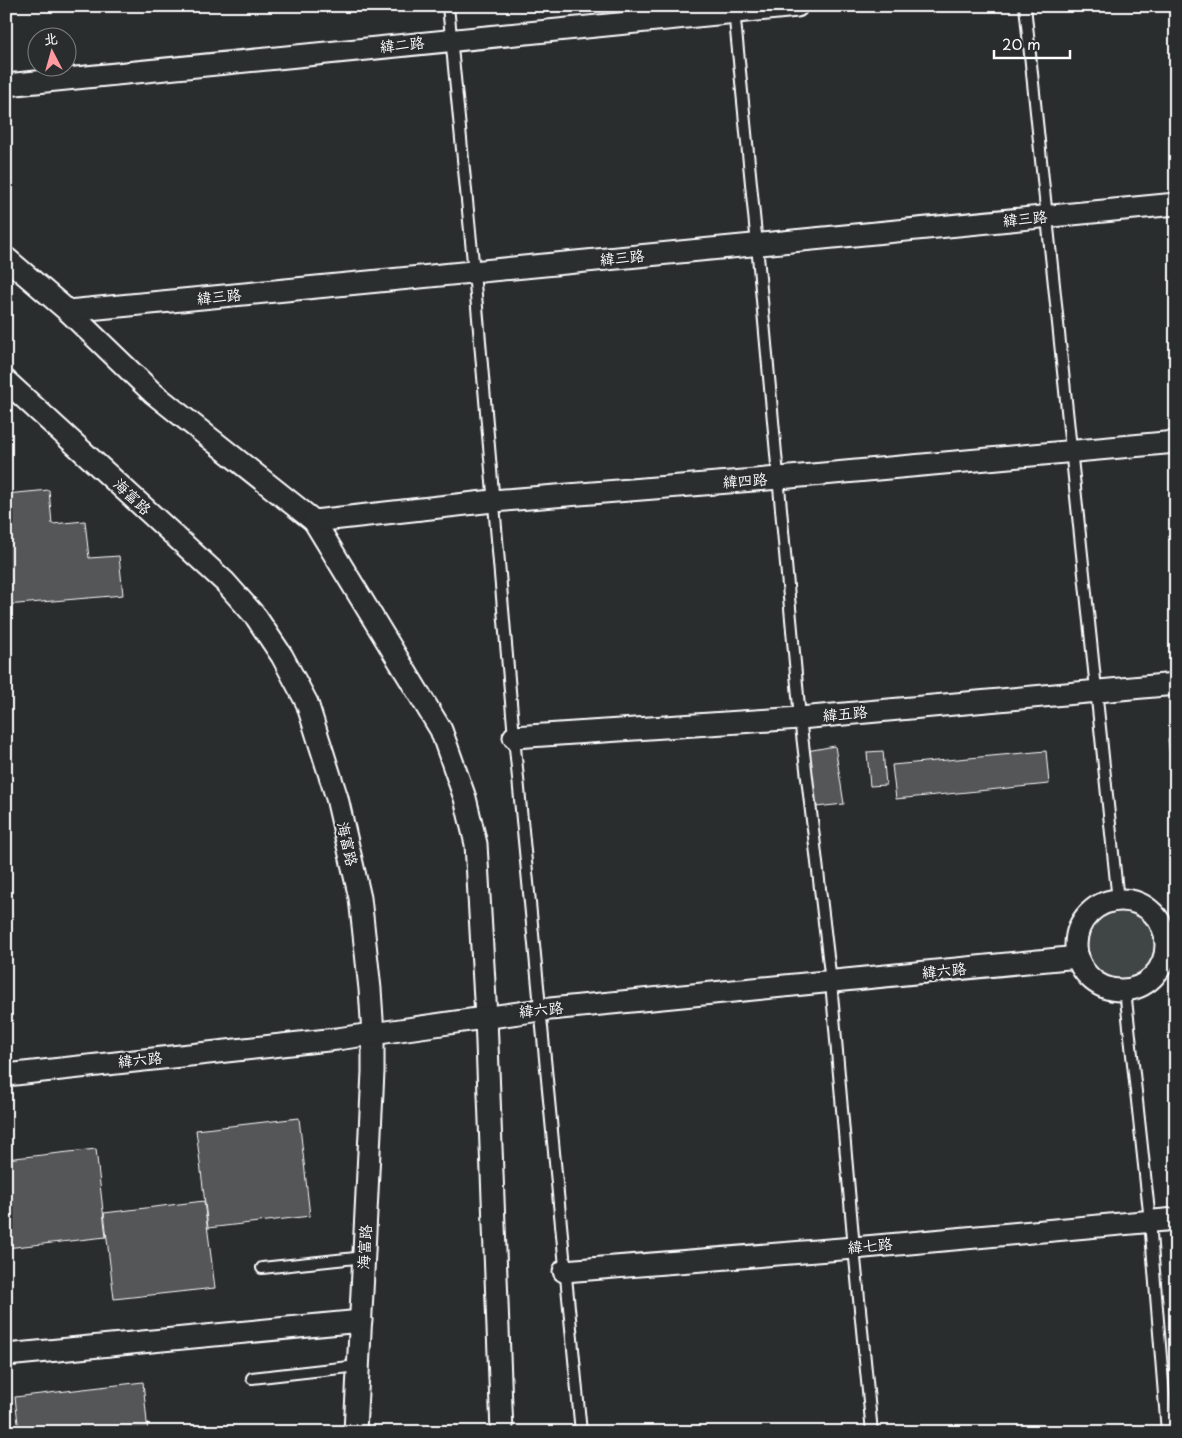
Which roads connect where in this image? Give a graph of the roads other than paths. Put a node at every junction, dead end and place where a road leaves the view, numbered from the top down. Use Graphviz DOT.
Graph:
graph roads {
  1 [pos="448,6"];
  2 [pos="797,6"];
  3 [pos="1025,6"];
  4 [pos="734,9"];
  5 [pos="452,40"];
  6 [pos="7,80"];
  7 [pos="1176,204"];
  8 [pos="1047,217"];
  9 [pos="757,244"];
  10 [pos="6,258"];
  11 [pos="474,272"];
  12 [pos="68,312"];
  13 [pos="6,381"];
  14 [pos="1176,442"];
  15 [pos="1072,451"];
  16 [pos="779,478"];
  17 [pos="493,501"];
  18 [pos="314,521"];
  19 [pos="1176,684"];
  20 [pos="1097,692"];
  21 [pos="800,718"];
  22 [pos="514,737"];
  23 [pos="1118,901"];
  24 [pos="1171,949"];
  25 [pos="1078,957"];
  26 [pos="831,982"];
  27 [pos="1125,990"];
  28 [pos="540,1010"];
  29 [pos="486,1017"];
  30 [pos="373,1034"];
  31 [pos="6,1075"];
  32 [pos="1176,1219"];
  33 [pos="1150,1221"];
  34 [pos="854,1248"];
  35 [pos="365,1257"];
  36 [pos="262,1268"];
  37 [pos="564,1271"];
  38 [pos="361,1321"];
  39 [pos="6,1356"];
  40 [pos="358,1366"];
  41 [pos="252,1378"];
  42 [pos="355,1432"];
  43 [pos="502,1432"];
  44 [pos="581,1432"];
  45 [pos="872,1432"];
  46 [pos="1167,1432"];
  1 -- 5 [label="lane"];
  2 -- 4 [label="street, 緯二路"];
  3 -- 8 [label="lane"];
  4 -- 5 [label="street, 緯二路"];
  4 -- 9 [label="lane"];
  5 -- 6 [label="street, 緯二路"];
  5 -- 11 [label="lane"];
  7 -- 8 [label="street, 緯三路"];
  8 -- 9 [label="street, 緯三路"];
  8 -- 15 [label="lane"];
  9 -- 11 [label="street, 緯三路"];
  9 -- 16 [label="lane"];
  10 -- 12 [label="street"];
  11 -- 12 [label="street, 緯三路"];
  11 -- 17 [label="lane"];
  12 -- 18 [label="street"];
  13 -- 30 [label="street, 海富路"];
  14 -- 15 [label="street, 緯四路"];
  15 -- 16 [label="street, 緯四路"];
  15 -- 20 [label="lane"];
  16 -- 17 [label="street, 緯四路"];
  16 -- 21 [label="lane"];
  17 -- 18 [label="street, 緯四路"];
  17 -- 22 [label="lane"];
  18 -- 29 [label="street"];
  19 -- 20 [label="street, 緯五路"];
  20 -- 21 [label="street, 緯五路"];
  20 -- 23 [label="lane"];
  21 -- 22 [label="street, 緯五路"];
  21 -- 26 [label="lane"];
  22 -- 28 [label="lane"];
  23 -- 24 [label="street"];
  23 -- 25 [label="street"];
  24 -- 27 [label="street"];
  25 -- 26 [label="street, 緯六路"];
  25 -- 27 [label="street"];
  26 -- 28 [label="street, 緯六路"];
  26 -- 34 [label="lane"];
  27 -- 33 [label="lane"];
  28 -- 29 [label="street, 緯六路"];
  28 -- 37 [label="lane"];
  29 -- 30 [label="street, 緯六路"];
  29 -- 43 [label="street"];
  30 -- 31 [label="street, 緯六路"];
  30 -- 35 [label="street, 海富路"];
  32 -- 33 [label="street, 緯七路"];
  33 -- 34 [label="street, 緯七路"];
  33 -- 46 [label="lane"];
  34 -- 37 [label="street, 緯七路"];
  34 -- 45 [label="lane"];
  35 -- 36 [label="lane"];
  35 -- 38 [label="street, 海富路"];
  37 -- 44 [label="lane"];
  38 -- 39 [label="street"];
  38 -- 40 [label="street, 海富路"];
  40 -- 41 [label="lane"];
  40 -- 42 [label="street, 海富路"];
}
